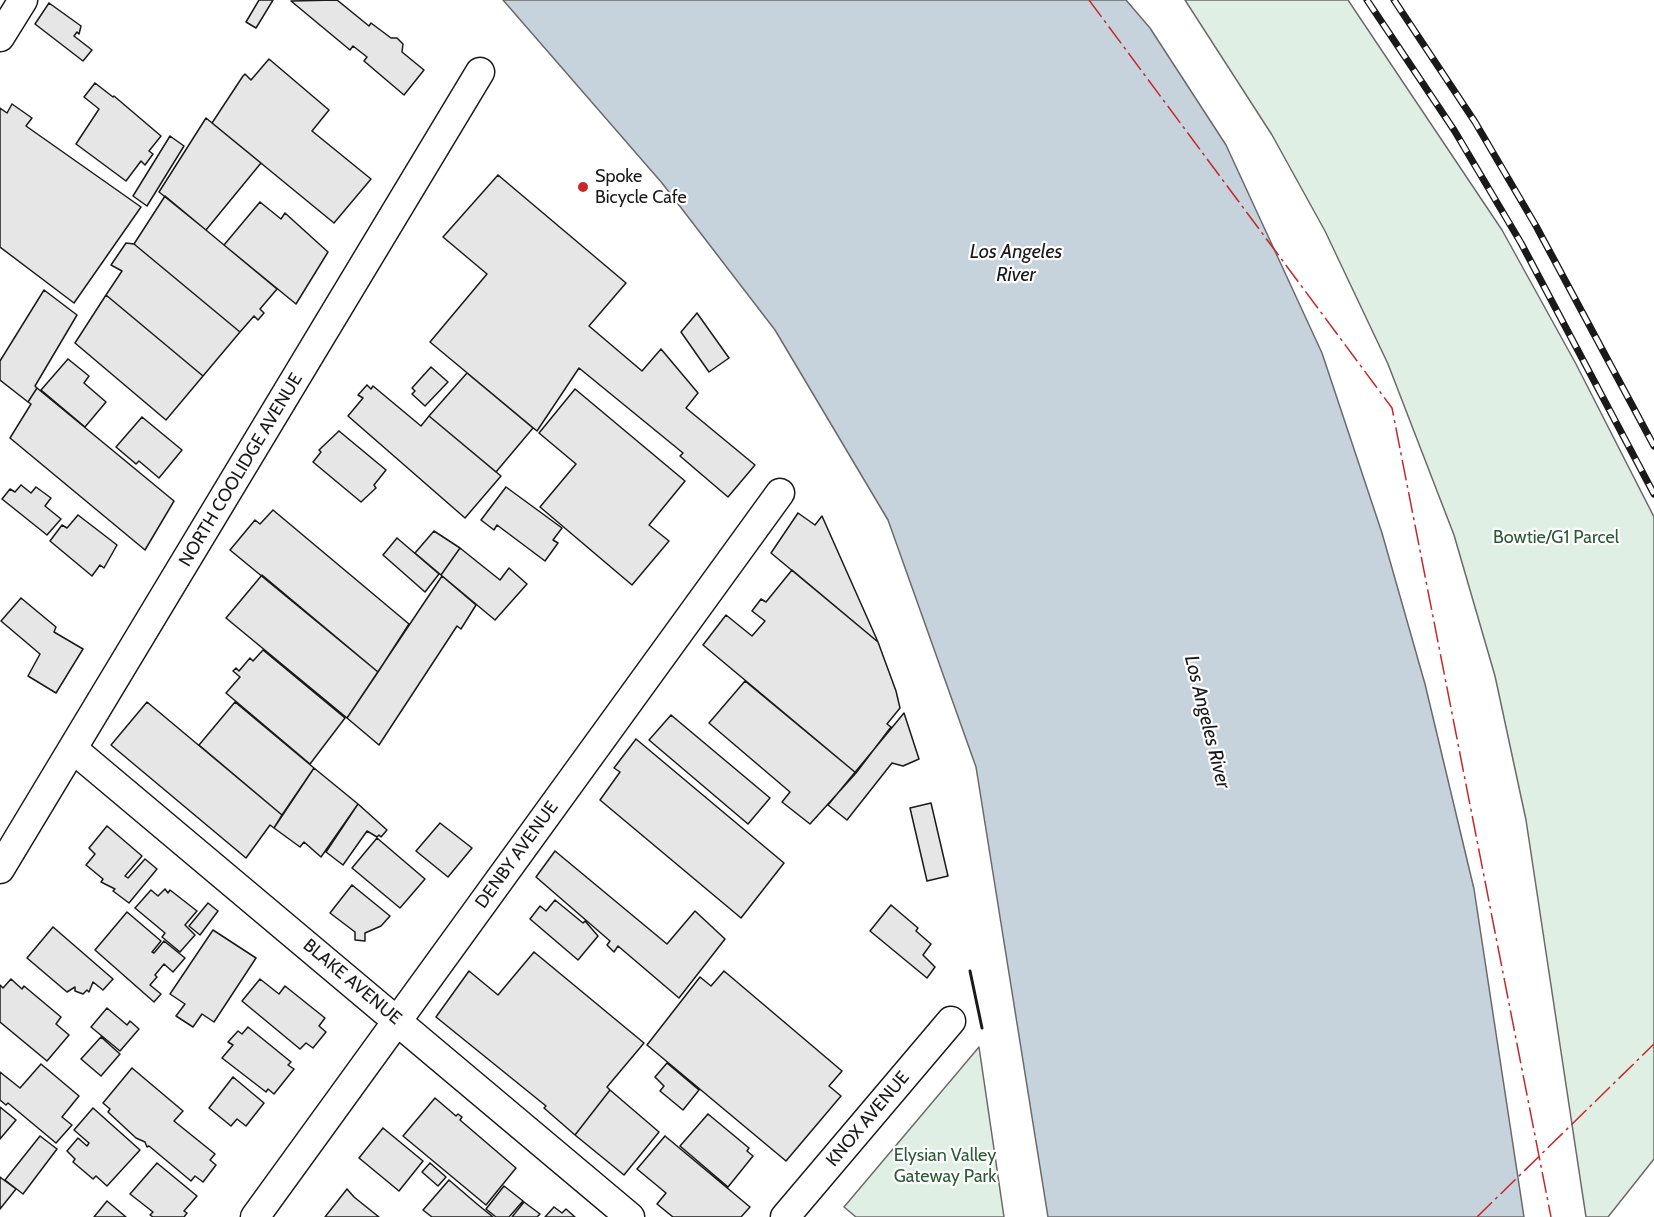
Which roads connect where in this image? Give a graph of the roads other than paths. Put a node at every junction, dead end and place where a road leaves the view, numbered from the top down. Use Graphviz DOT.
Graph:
graph roads {
  1 [pos="23,0"];
  2 [pos="0,38"];
  3 [pos="480,72"];
  4 [pos="780,493"];
  5 [pos="73,749"];
  6 [pos="0,868"];
  7 [pos="397,1020"];
  8 [pos="951,1020"];
  9 [pos="255,1217"];
  10 [pos="630,1217"];
  11 [pos="785,1217"];
  1 -- 2 [label="street"];
  3 -- 5 [label="street, NORTH COOLIDGE AVENUE"];
  4 -- 7 [label="street, DENBY AVENUE"];
  5 -- 6 [label="street, NORTH COOLIDGE AVENUE"];
  5 -- 7 [label="street, BLAKE AVENUE"];
  7 -- 9 [label="street, DENBY AVENUE"];
  7 -- 10 [label="street, BLAKE AVENUE"];
  8 -- 11 [label="street, KNOX AVENUE"];
}
